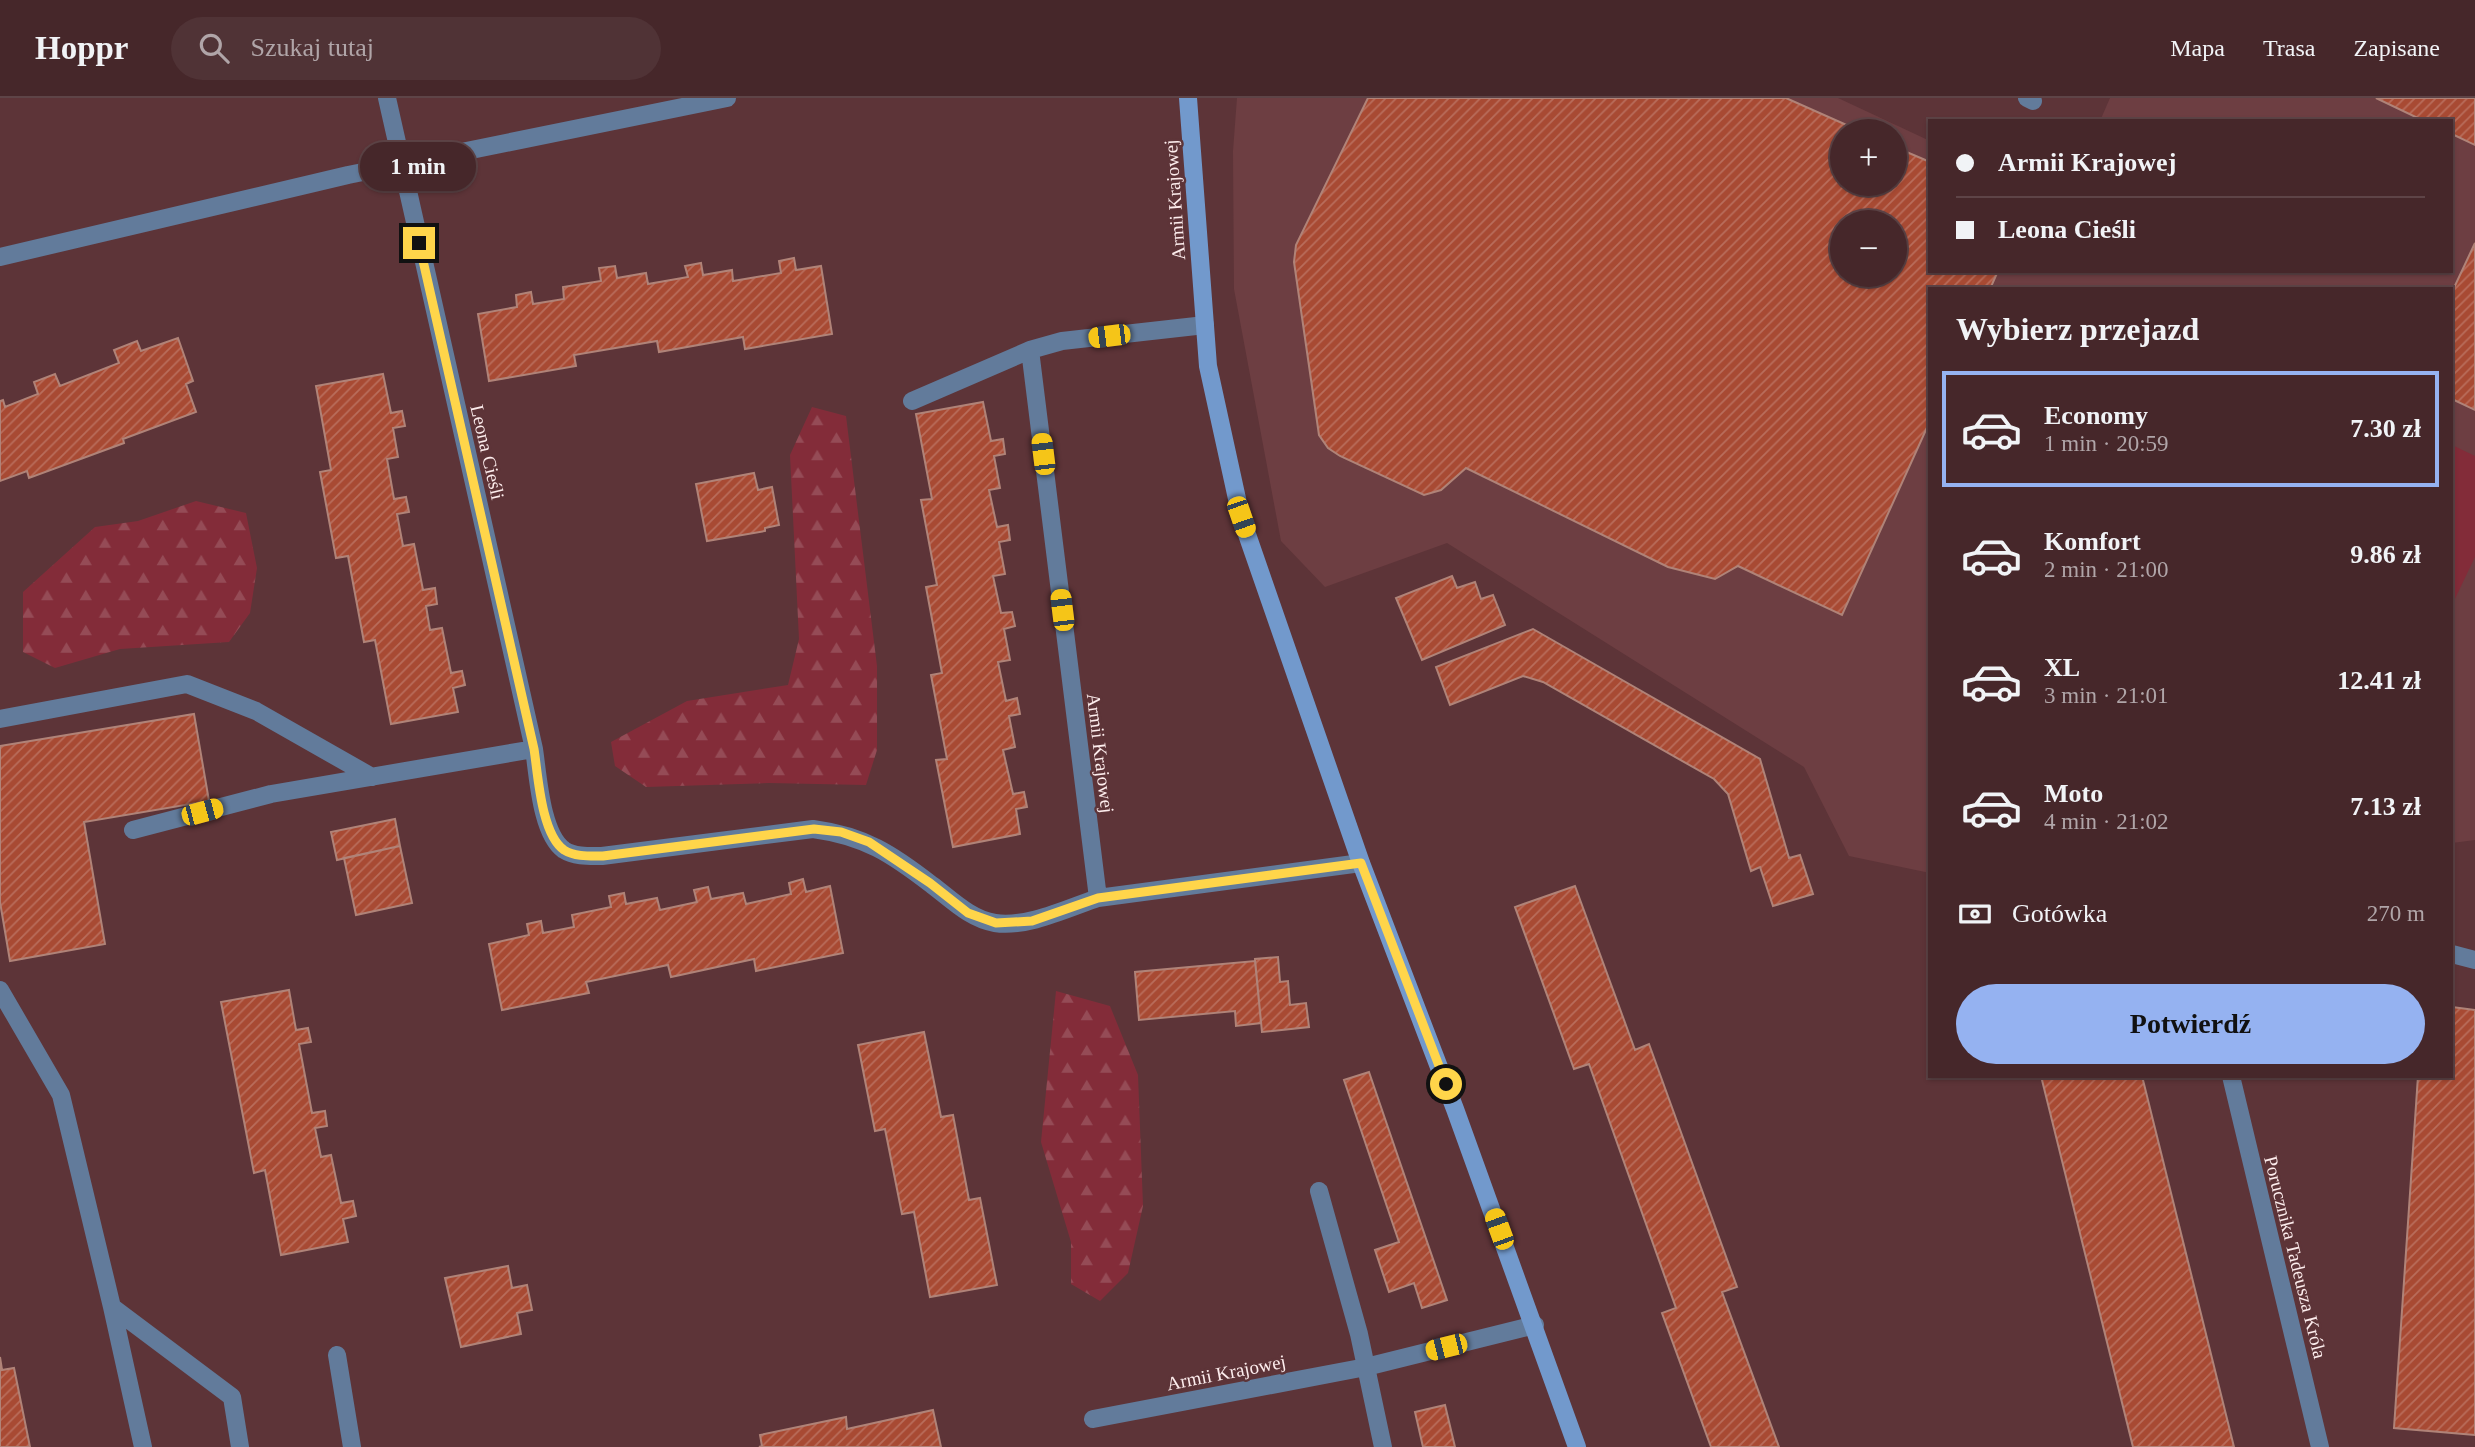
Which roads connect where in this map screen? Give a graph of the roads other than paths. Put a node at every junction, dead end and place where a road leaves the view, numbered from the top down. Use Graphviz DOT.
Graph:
graph roads {
  1 [pos="387,98"];
  2 [pos="727,98"];
  3 [pos="1188,98"];
  4 [pos="401,165"];
  5 [pos="0,257"];
  6 [pos="1205,324"];
  7 [pos="1030,351"];
  8 [pos="912,401"];
  9 [pos="0,719"];
  10 [pos="534,749"];
  11 [pos="372,777"];
  12 [pos="133,830"];
  13 [pos="1361,863"];
  14 [pos="1098,898"];
  15 [pos="2453,954"];
  16 [pos="2475,960"];
  17 [pos="0,989"];
  18 [pos="2231,1078"];
  19 [pos="1319,1191"];
  20 [pos="112,1307"];
  21 [pos="1535,1325"];
  22 [pos="337,1355"];
  23 [pos="1366,1367"];
  24 [pos="1093,1419"];
  25 [pos="143,1447"];
  26 [pos="240,1447"];
  27 [pos="352,1447"];
  28 [pos="1383,1447"];
  29 [pos="1577,1447"];
  30 [pos="2320,1447"];
  1 -- 4 [label="street, Leona Cieśli"];
  2 -- 4 [label="street"];
  3 -- 6 [label="street, Armii Krajowej"];
  4 -- 5 [label="street"];
  4 -- 10 [label="street, Leona Cieśli"];
  6 -- 7 [label="street"];
  6 -- 13 [label="street, Armii Krajowej"];
  7 -- 8 [label="street"];
  7 -- 14 [label="street, Armii Krajowej"];
  9 -- 11 [label="street"];
  10 -- 11 [label="street"];
  10 -- 14 [label="street, Leona Cieśli"];
  11 -- 12 [label="street"];
  13 -- 14 [label="street"];
  13 -- 21 [label="street, Armii Krajowej"];
  15 -- 16 [label="street"];
  17 -- 20 [label="street"];
  18 -- 30 [label="street, Porucznika Tadeusza Króla"];
  19 -- 23 [label="street"];
  20 -- 25 [label="street"];
  20 -- 26 [label="street"];
  21 -- 23 [label="street, Armii Krajowej"];
  21 -- 29 [label="street, Armii Krajowej"];
  22 -- 27 [label="street"];
  23 -- 24 [label="street, Armii Krajowej"];
  23 -- 28 [label="street"];
}
